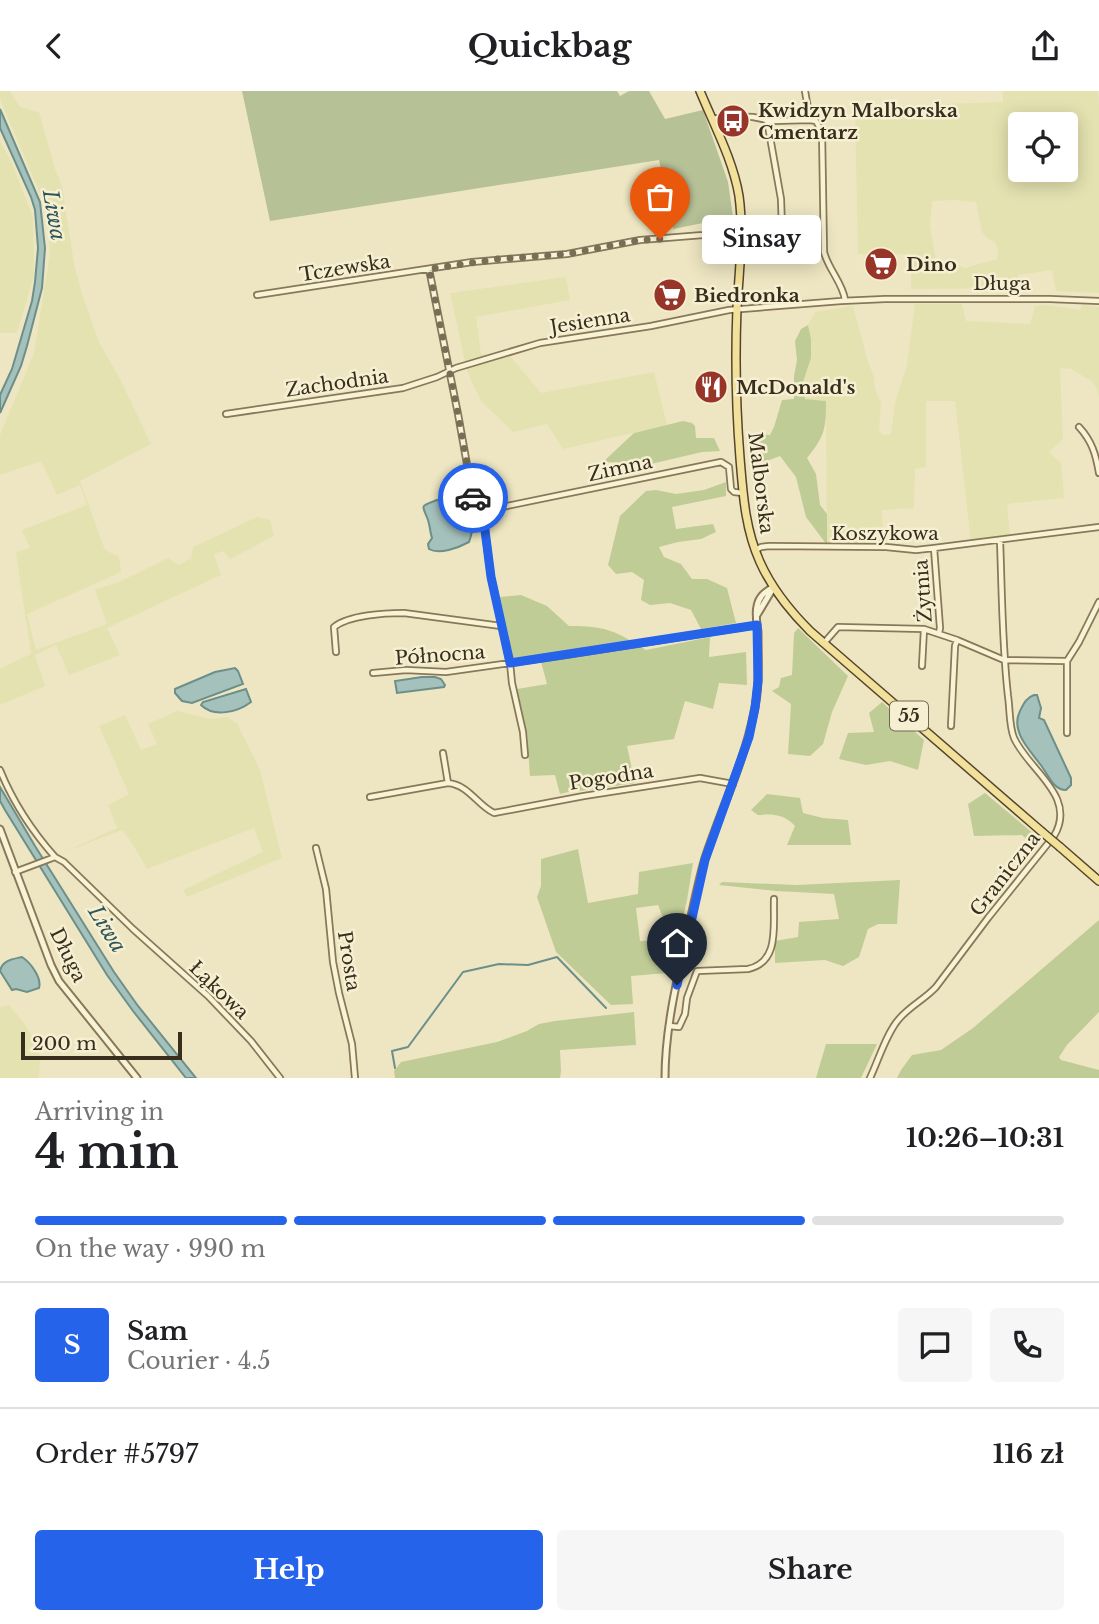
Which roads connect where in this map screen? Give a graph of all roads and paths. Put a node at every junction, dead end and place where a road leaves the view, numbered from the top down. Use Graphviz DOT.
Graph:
graph roads {
  1 [pos="700,91"];
  2 [pos="805,91"];
  3 [pos="712,119"];
  4 [pos="767,120"];
  5 [pos="810,120"];
  6 [pos="725,227"];
  7 [pos="783,260"];
  8 [pos="429,269"];
  9 [pos="257,295"];
  10 [pos="845,300"];
  11 [pos="1099,302"];
  12 [pos="737,310"];
  13 [pos="450,371"];
  14 [pos="226,414"];
  15 [pos="1079,427"];
  16 [pos="1099,473"];
  17 [pos="743,493"];
  18 [pos="482,507"];
  19 [pos="1099,527"];
  20 [pos="1000,540"];
  21 [pos="934,548"];
  22 [pos="755,551"];
  23 [pos="773,587"];
  24 [pos="780,598"];
  25 [pos="766,599"];
  26 [pos="1099,602"];
  27 [pos="757,615"];
  28 [pos="757,625"];
  29 [pos="501,626"];
  30 [pos="923,629"];
  31 [pos="939,633"];
  32 [pos="957,640"];
  33 [pos="824,643"];
  34 [pos="337,652"];
  35 [pos="1004,660"];
  36 [pos="1067,661"];
  37 [pos="510,663"];
  38 [pos="922,666"];
  39 [pos="373,673"];
  40 [pos="951,726"];
  41 [pos="1067,733"];
  42 [pos="443,753"];
  43 [pos="525,755"];
  44 [pos="0,770"];
  45 [pos="448,783"];
  46 [pos="733,784"];
  47 [pos="370,797"];
  48 [pos="0,829"];
  49 [pos="316,848"];
  50 [pos="55,857"];
  51 [pos="16,871"];
  52 [pos="1099,881"];
  53 [pos="774,899"];
  54 [pos="669,1026"];
  55 [pos="136,1078"];
  56 [pos="280,1078"];
  57 [pos="355,1078"];
  58 [pos="664,1078"];
  59 [pos="870,1078"];
  1 -- 3 [label="main road, Malborska / 55"];
  2 -- 5 [label="street"];
  3 -- 4 [label="street"];
  3 -- 12 [label="main road, Malborska / 55"];
  4 -- 5 [label="street"];
  4 -- 7 [label="street"];
  5 -- 10 [label="street"];
  6 -- 8 [label="street, Tczewska"];
  8 -- 9 [label="street, Tczewska"];
  8 -- 13 [label="street"];
  10 -- 11 [label="street, Długa"];
  10 -- 12 [label="street, Długa"];
  12 -- 13 [label="street, Jesienna"];
  12 -- 17 [label="main road, Malborska / 55"];
  13 -- 14 [label="street, Zachodnia"];
  13 -- 18 [label="street"];
  15 -- 16 [label="street"];
  17 -- 18 [label="street, Zimna"];
  17 -- 22 [label="main road, Malborska / 55"];
  18 -- 29 [label="street"];
  19 -- 20 [label="street, Koszykowa"];
  20 -- 21 [label="street, Koszykowa"];
  20 -- 35 [label="street, Graniczna"];
  21 -- 22 [label="street, Koszykowa"];
  21 -- 31 [label="street, Żytnia"];
  22 -- 23 [label="main road, Malborska / 55"];
  23 -- 24 [label="main road, 55"];
  23 -- 25 [label="street"];
  23 -- 27 [label="street"];
  24 -- 25 [label="street"];
  24 -- 33 [label="main road, 55"];
  25 -- 27 [label="street"];
  26 -- 36 [label="street"];
  27 -- 28 [label="street"];
  28 -- 37 [label="street, Północna"];
  28 -- 46 [label="street"];
  29 -- 34 [label="street, Północna"];
  29 -- 37 [label="street"];
  30 -- 31 [label="street"];
  30 -- 33 [label="street"];
  30 -- 38 [label="street"];
  31 -- 32 [label="street"];
  32 -- 35 [label="street"];
  32 -- 40 [label="street"];
  33 -- 52 [label="main road, 55, bridge"];
  35 -- 36 [label="street"];
  35 -- 59 [label="street, Graniczna"];
  36 -- 41 [label="street"];
  37 -- 39 [label="street, Północna"];
  37 -- 43 [label="street"];
  42 -- 45 [label="street"];
  44 -- 50 [label="street, Łąkowa"];
  45 -- 46 [label="street, Pogodna"];
  45 -- 47 [label="street"];
  46 -- 54 [label="street"];
  48 -- 51 [label="street, Długa"];
  49 -- 57 [label="street, Prosta"];
  50 -- 51 [label="street"];
  50 -- 56 [label="street, Łąkowa"];
  51 -- 55 [label="street, Długa"];
  53 -- 54 [label="street"];
  54 -- 58 [label="street"];
}
